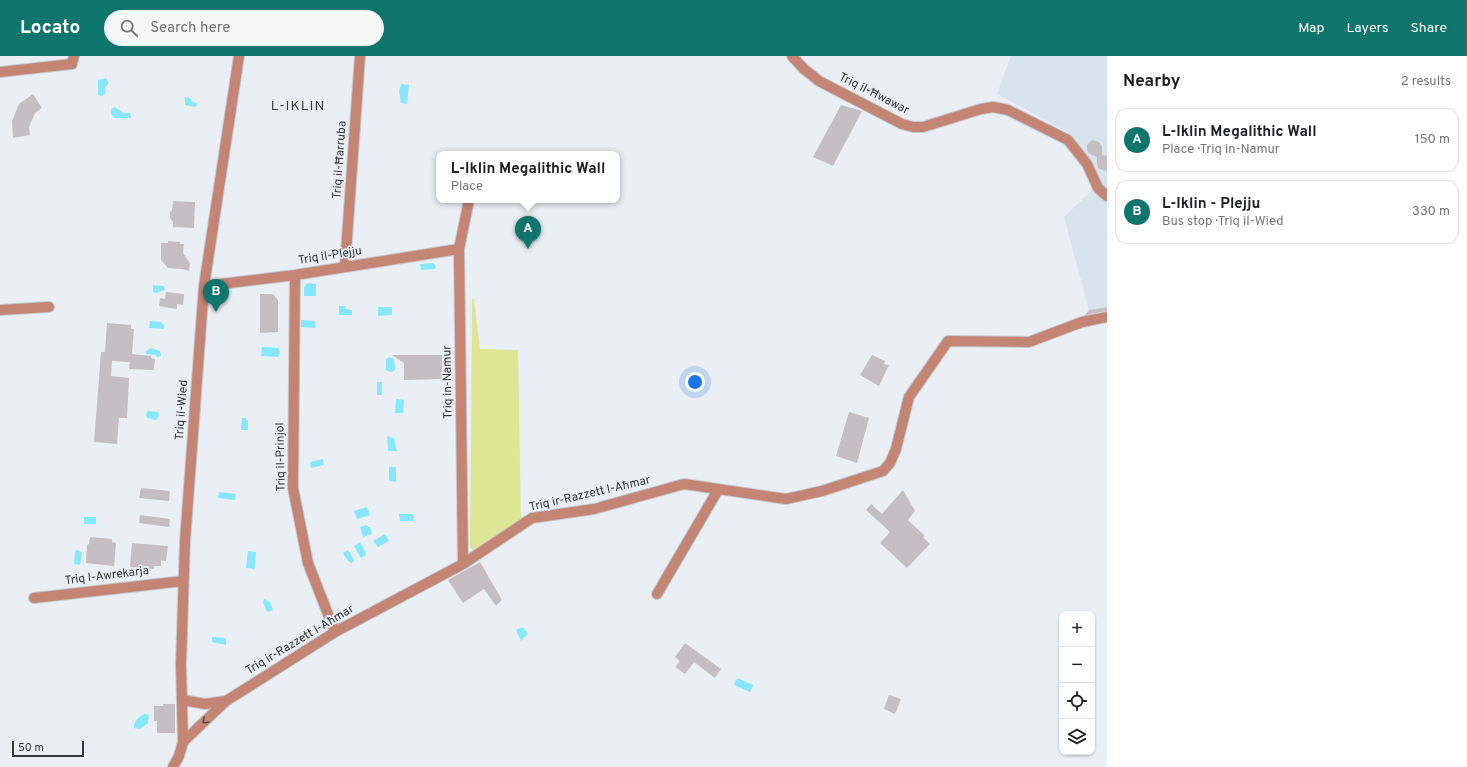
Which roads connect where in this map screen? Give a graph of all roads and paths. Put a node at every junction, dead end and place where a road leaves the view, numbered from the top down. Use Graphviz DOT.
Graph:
graph roads {
  1 [pos="74,56"];
  2 [pos="239,56"];
  3 [pos="360,56"];
  4 [pos="792,56"];
  5 [pos="0,72"];
  6 [pos="1107,196"];
  7 [pos="468,203"];
  8 [pos="459,249"];
  9 [pos="345,266"];
  10 [pos="295,274"];
  11 [pos="204,286"];
  12 [pos="49,307"];
  13 [pos="0,310"];
  14 [pos="1107,317"];
  15 [pos="718,490"];
  16 [pos="463,564"];
  17 [pos="183,580"];
  18 [pos="658,594"];
  19 [pos="34,598"];
  20 [pos="334,632"];
  21 [pos="183,700"];
  22 [pos="226,701"];
  23 [pos="183,742"];
  24 [pos="173,767"];
  1 -- 5 [label="street"];
  2 -- 11 [label="street, Triq il-Wied"];
  3 -- 9 [label="street, Triq il-Ħarruba"];
  4 -- 6 [label="street, Triq il-Ħwawar"];
  7 -- 8 [label="street, Triq in-Namur"];
  8 -- 9 [label="street, Triq il-Plejju"];
  8 -- 16 [label="street, Triq in-Namur"];
  9 -- 10 [label="street, Triq il-Plejju"];
  10 -- 11 [label="street, Triq il-Plejju"];
  10 -- 20 [label="street, Triq il-Prinjol"];
  11 -- 17 [label="street, Triq il-Wied"];
  12 -- 13 [label="street"];
  14 -- 15 [label="street, Triq ir-Razzett l-Aħmar"];
  15 -- 16 [label="street, Triq ir-Razzett l-Aħmar"];
  15 -- 18 [label="street"];
  16 -- 20 [label="street, Triq ir-Razzett l-Aħmar"];
  17 -- 19 [label="street, Triq l-Awrekarja"];
  17 -- 21 [label="street, Triq il-Wied"];
  20 -- 22 [label="street, Triq ir-Razzett l-Aħmar"];
  21 -- 22 [label="street, Triq ir-Razzett l-Aħmar"];
  21 -- 23 [label="street, Triq il-Wied"];
  22 -- 23 [label="street, Triq ir-Razzett l-Aħmar, one-way"];
  23 -- 24 [label="street, Triq il-Wied"];
}
